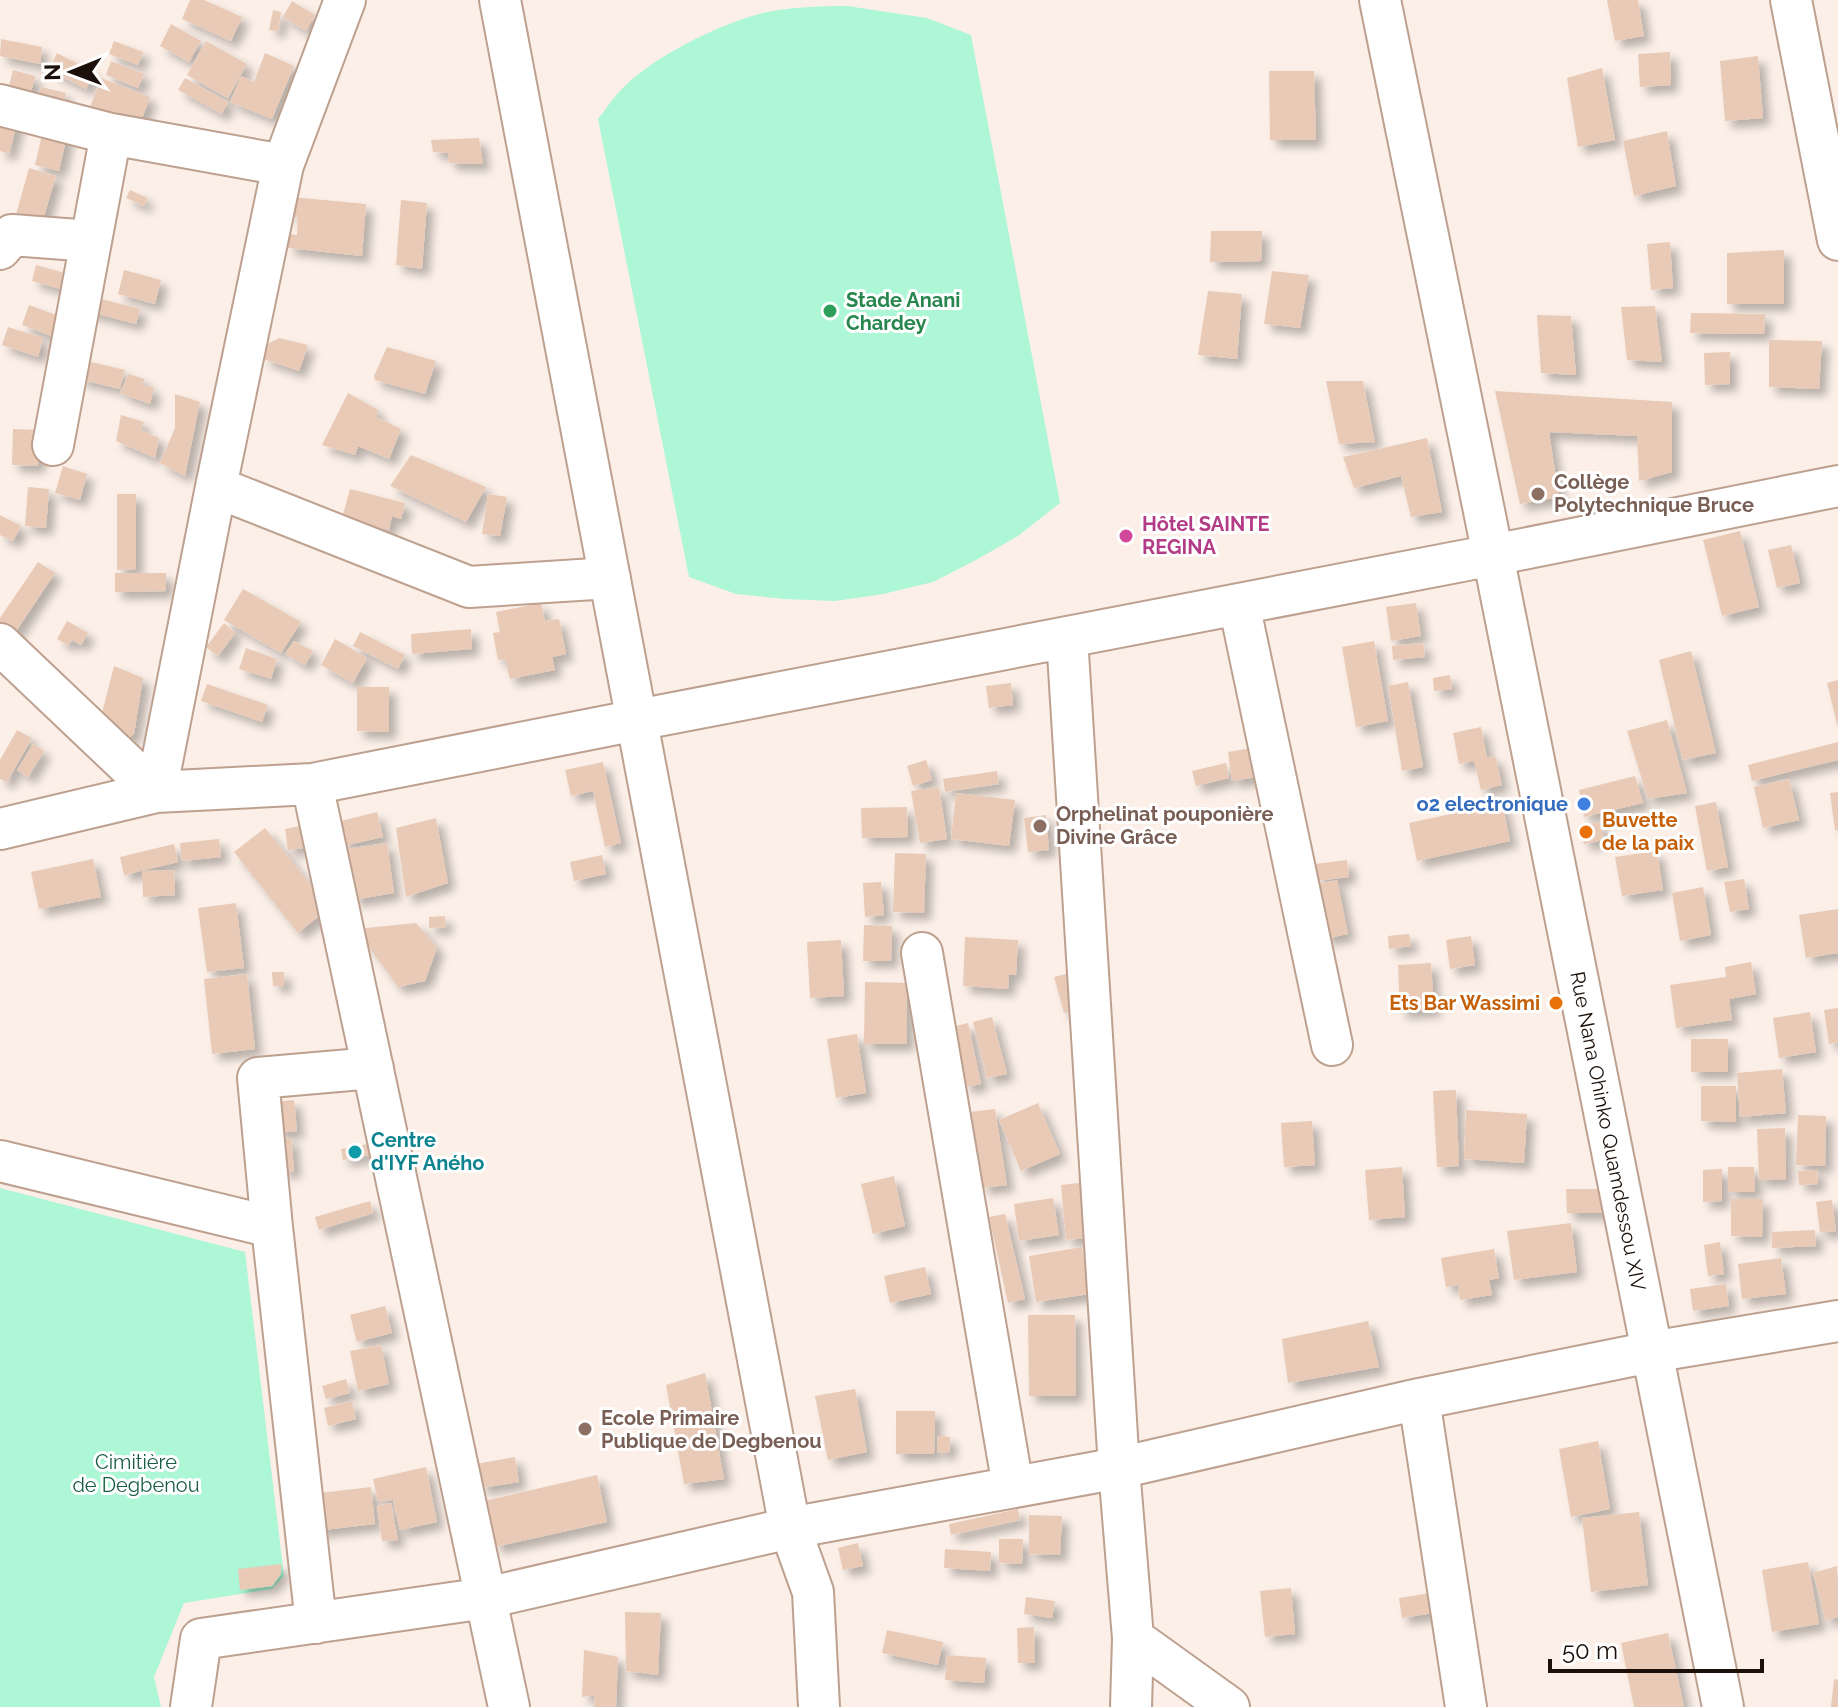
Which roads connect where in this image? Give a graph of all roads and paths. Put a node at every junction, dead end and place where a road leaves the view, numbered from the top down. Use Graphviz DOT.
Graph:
graph roads {
  1 [pos="345,0"];
  2 [pos="500,0"];
  3 [pos="1380,0"];
  4 [pos="1791,0"];
  5 [pos="0,105"];
  6 [pos="111,134"];
  7 [pos="283,165"];
  8 [pos="1833,192"];
  9 [pos="1838,240"];
  10 [pos="91,241"];
  11 [pos="0,249"];
  12 [pos="53,445"];
  13 [pos="1838,486"];
  14 [pos="216,487"];
  15 [pos="1493,555"];
  16 [pos="610,578"];
  17 [pos="1239,604"];
  18 [pos="1067,637"];
  19 [pos="0,644"];
  20 [pos="637,720"];
  21 [pos="312,784"];
  22 [pos="156,792"];
  23 [pos="0,829"];
  24 [pos="922,953"];
  25 [pos="1332,1045"];
  26 [pos="373,1068"];
  27 [pos="0,1161"];
  28 [pos="272,1227"];
  29 [pos="1838,1321"];
  30 [pos="1651,1352"];
  31 [pos="1419,1399"];
  32 [pos="1119,1468"];
  33 [pos="1013,1487"];
  34 [pos="790,1528"];
  35 [pos="486,1598"];
  36 [pos="316,1623"];
  37 [pos="1133,1638"];
  38 [pos="191,1707"];
  39 [pos="509,1707"];
  40 [pos="819,1707"];
  41 [pos="1131,1707"];
  42 [pos="1229,1707"];
  43 [pos="1466,1707"];
  44 [pos="1723,1707"];
  1 -- 7 [label="street"];
  2 -- 16 [label="street"];
  3 -- 15 [label="street, Rue Nana Ohinko Quamdessou XIV"];
  4 -- 8 [label="street"];
  5 -- 6 [label="street"];
  6 -- 7 [label="street"];
  6 -- 10 [label="street"];
  7 -- 14 [label="street"];
  8 -- 9 [label="street"];
  10 -- 11 [label="street"];
  10 -- 12 [label="street"];
  13 -- 15 [label="street"];
  14 -- 16 [label="street"];
  14 -- 22 [label="street"];
  15 -- 17 [label="street"];
  15 -- 30 [label="street, Rue Nana Ohinko Quamdessou XIV"];
  16 -- 20 [label="street"];
  17 -- 18 [label="street"];
  17 -- 25 [label="street"];
  18 -- 20 [label="street"];
  18 -- 32 [label="street"];
  19 -- 22 [label="street"];
  20 -- 21 [label="street"];
  20 -- 34 [label="street"];
  21 -- 22 [label="street"];
  21 -- 26 [label="street"];
  22 -- 23 [label="street"];
  24 -- 33 [label="street"];
  26 -- 28 [label="street"];
  26 -- 35 [label="street"];
  27 -- 28 [label="street"];
  28 -- 36 [label="street"];
  29 -- 30 [label="street"];
  30 -- 31 [label="street"];
  30 -- 44 [label="street, Rue Nana Ohinko Quamdessou XIV"];
  31 -- 32 [label="street"];
  31 -- 43 [label="street"];
  32 -- 33 [label="street"];
  32 -- 37 [label="street"];
  33 -- 34 [label="street"];
  34 -- 35 [label="street"];
  34 -- 40 [label="street"];
  35 -- 36 [label="street"];
  35 -- 39 [label="street"];
  36 -- 38 [label="street"];
  37 -- 41 [label="street"];
  37 -- 42 [label="street"];
}
